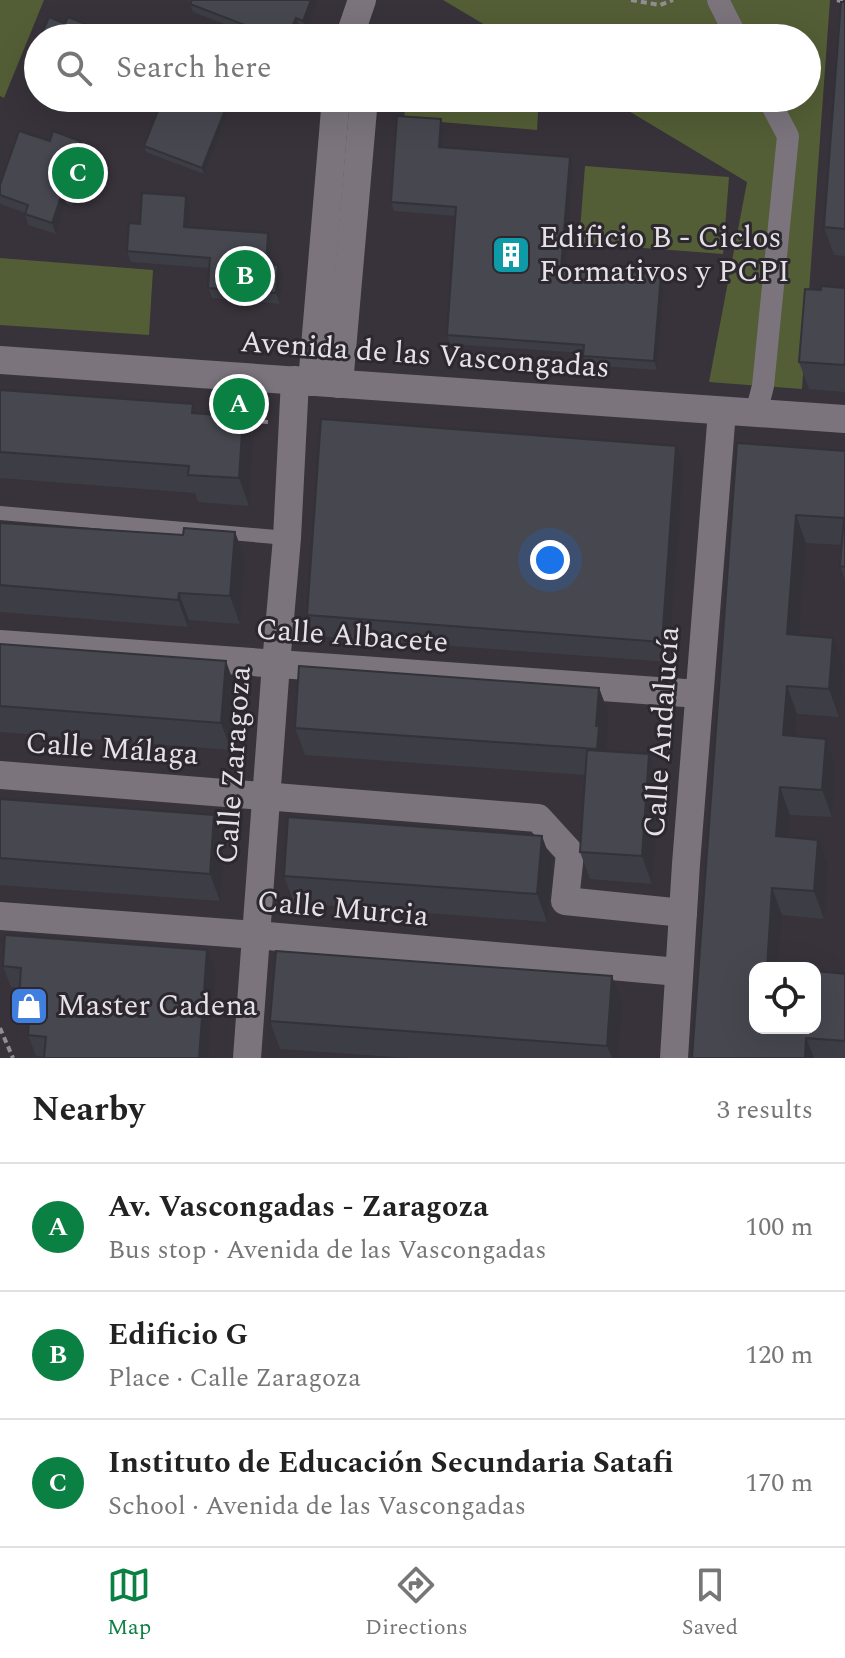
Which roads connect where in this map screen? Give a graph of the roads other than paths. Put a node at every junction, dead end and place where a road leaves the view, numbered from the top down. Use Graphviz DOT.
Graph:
graph roads {
  1 [pos="362,0"];
  2 [pos="370,0"];
  3 [pos="718,0"];
  4 [pos="354,24"];
  5 [pos="369,24"];
  6 [pos="730,24"];
  7 [pos="335,112"];
  8 [pos="362,112"];
  9 [pos="775,112"];
  10 [pos="0,360"];
  11 [pos="315,382"];
  12 [pos="722,411"];
  13 [pos="756,413"];
  14 [pos="845,419"];
  15 [pos="0,513"];
  16 [pos="287,538"];
  17 [pos="0,644"];
  18 [pos="276,664"];
  19 [pos="699,694"];
  20 [pos="0,775"];
  21 [pos="266,795"];
  22 [pos="683,913"];
  23 [pos="0,916"];
  24 [pos="256,935"];
  25 [pos="679,972"];
  26 [pos="247,1058"];
  27 [pos="674,1058"];
  1 -- 4 [label="street"];
  2 -- 5 [label="street"];
  3 -- 6 [label="street"];
  7 -- 11 [label="street, Calle Zaragoza"];
  8 -- 11 [label="street, Calle Zaragoza"];
  9 -- 13 [label="street"];
  10 -- 11 [label="street, Avenida de las Vascongadas"];
  11 -- 12 [label="street, Avenida de las Vascongadas"];
  11 -- 16 [label="street, Calle Zaragoza"];
  12 -- 13 [label="street, Avenida de las Vascongadas"];
  12 -- 19 [label="street, Calle Andalucía"];
  13 -- 14 [label="street, Avenida de las Vascongadas"];
  15 -- 16 [label="lane"];
  16 -- 18 [label="street, Calle Zaragoza"];
  17 -- 18 [label="street, Calle Albacete"];
  18 -- 19 [label="street, Calle Albacete"];
  18 -- 21 [label="street, Calle Zaragoza"];
  19 -- 22 [label="street, Calle Andalucía"];
  20 -- 21 [label="street, Calle Málaga"];
  21 -- 22 [label="street, Calle Málaga"];
  21 -- 24 [label="street, Calle Zaragoza"];
  22 -- 25 [label="street, Calle Andalucía"];
  23 -- 24 [label="street, Calle Murcia"];
  24 -- 25 [label="street, Calle Murcia"];
  24 -- 26 [label="street, Calle Zaragoza"];
  25 -- 27 [label="street, Calle Andalucía"];
}
